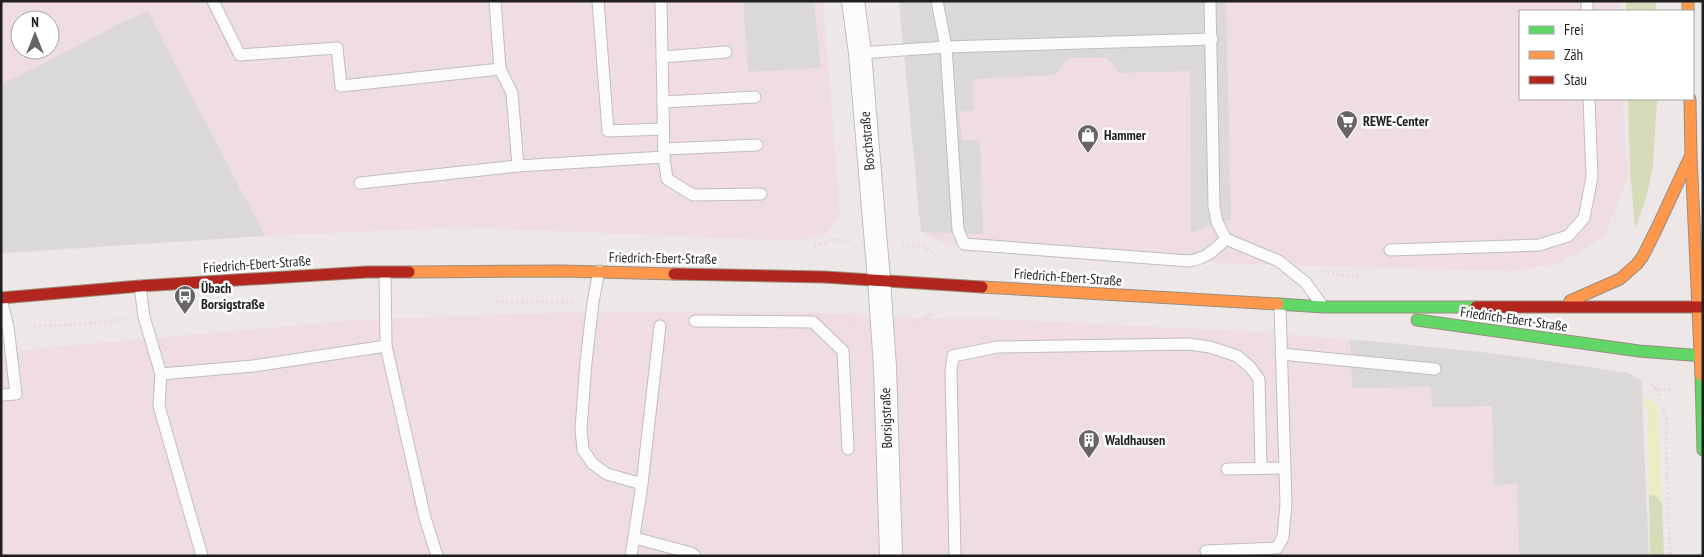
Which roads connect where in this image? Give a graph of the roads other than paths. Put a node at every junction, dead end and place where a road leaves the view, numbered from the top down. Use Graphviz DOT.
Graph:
graph roads {
  1 [pos="213,1"];
  2 [pos="494,1"];
  3 [pos="598,1"];
  4 [pos="661,1"];
  5 [pos="853,1"];
  6 [pos="937,1"];
  7 [pos="1210,1"];
  8 [pos="1212,39"];
  9 [pos="946,47"];
  10 [pos="726,52"];
  11 [pos="860,53"];
  12 [pos="662,57"];
  13 [pos="500,69"];
  14 [pos="755,97"];
  15 [pos="1589,100"];
  16 [pos="1690,100"];
  17 [pos="663,102"];
  18 [pos="663,129"];
  19 [pos="757,146"];
  20 [pos="664,153"];
  21 [pos="1691,156"];
  22 [pos="518,166"];
  23 [pos="360,183"];
  24 [pos="761,194"];
  25 [pos="1226,239"];
  26 [pos="1390,250"];
  27 [pos="599,272"];
  28 [pos="385,273"];
  29 [pos="879,280"];
  30 [pos="140,286"];
  31 [pos="1,298"];
  32 [pos="1280,305"];
  33 [pos="1558,306"];
  34 [pos="1324,307"];
  35 [pos="1701,307"];
  36 [pos="695,321"];
  37 [pos="660,326"];
  38 [pos="386,346"];
  39 [pos="1281,354"];
  40 [pos="1702,356"];
  41 [pos="1435,369"];
  42 [pos="161,374"];
  43 [pos="1,395"];
  44 [pos="848,449"];
  45 [pos="1703,450"];
  46 [pos="1261,468"];
  47 [pos="1284,468"];
  48 [pos="1227,469"];
  49 [pos="642,484"];
  50 [pos="635,538"];
  51 [pos="1206,551"];
  52 [pos="202,556"];
  53 [pos="437,556"];
  54 [pos="631,556"];
  55 [pos="695,556"];
  56 [pos="891,556"];
  57 [pos="955,556"];
  1 -- 13 [label="lane"];
  2 -- 13 [label="lane"];
  3 -- 18 [label="lane"];
  4 -- 12 [label="lane"];
  5 -- 11 [label="street, Boschstraße"];
  6 -- 9 [label="lane"];
  7 -- 8 [label="lane"];
  8 -- 9 [label="lane"];
  8 -- 25 [label="lane"];
  9 -- 11 [label="lane"];
  9 -- 25 [label="lane"];
  10 -- 12 [label="lane"];
  11 -- 29 [label="street, Boschstraße"];
  12 -- 17 [label="lane"];
  13 -- 22 [label="lane"];
  14 -- 17 [label="lane"];
  15 -- 26 [label="lane"];
  16 -- 21 [label="main road"];
  17 -- 18 [label="lane"];
  18 -- 20 [label="lane"];
  19 -- 20 [label="lane"];
  20 -- 22 [label="lane"];
  20 -- 24 [label="lane"];
  21 -- 33 [label="main road"];
  21 -- 35 [label="main road"];
  22 -- 23 [label="lane"];
  25 -- 34 [label="lane"];
  27 -- 28 [label="main road, Friedrich-Ebert-Straße"];
  27 -- 29 [label="main road, Friedrich-Ebert-Straße"];
  27 -- 49 [label="lane"];
  28 -- 30 [label="main road, Friedrich-Ebert-Straße"];
  28 -- 38 [label="lane"];
  29 -- 32 [label="main road, Friedrich-Ebert-Straße"];
  29 -- 56 [label="street, Borsigstraße"];
  30 -- 31 [label="main road, Friedrich-Ebert-Straße"];
  30 -- 42 [label="lane"];
  31 -- 43 [label="lane"];
  32 -- 34 [label="main road, Friedrich-Ebert-Straße"];
  32 -- 39 [label="lane"];
  33 -- 34 [label="main road, Friedrich-Ebert-Straße"];
  33 -- 35 [label="main road, Friedrich-Ebert-Straße"];
  34 -- 40 [label="main road, Friedrich-Ebert-Straße"];
  35 -- 40 [label="main road"];
  36 -- 44 [label="lane"];
  37 -- 49 [label="lane"];
  38 -- 42 [label="lane"];
  38 -- 53 [label="lane"];
  39 -- 41 [label="lane"];
  39 -- 47 [label="lane"];
  40 -- 45 [label="main road"];
  42 -- 52 [label="lane"];
  46 -- 47 [label="lane"];
  46 -- 48 [label="lane"];
  46 -- 57 [label="lane"];
  47 -- 51 [label="lane"];
  49 -- 50 [label="lane"];
  50 -- 54 [label="lane"];
  50 -- 55 [label="lane"];
}
